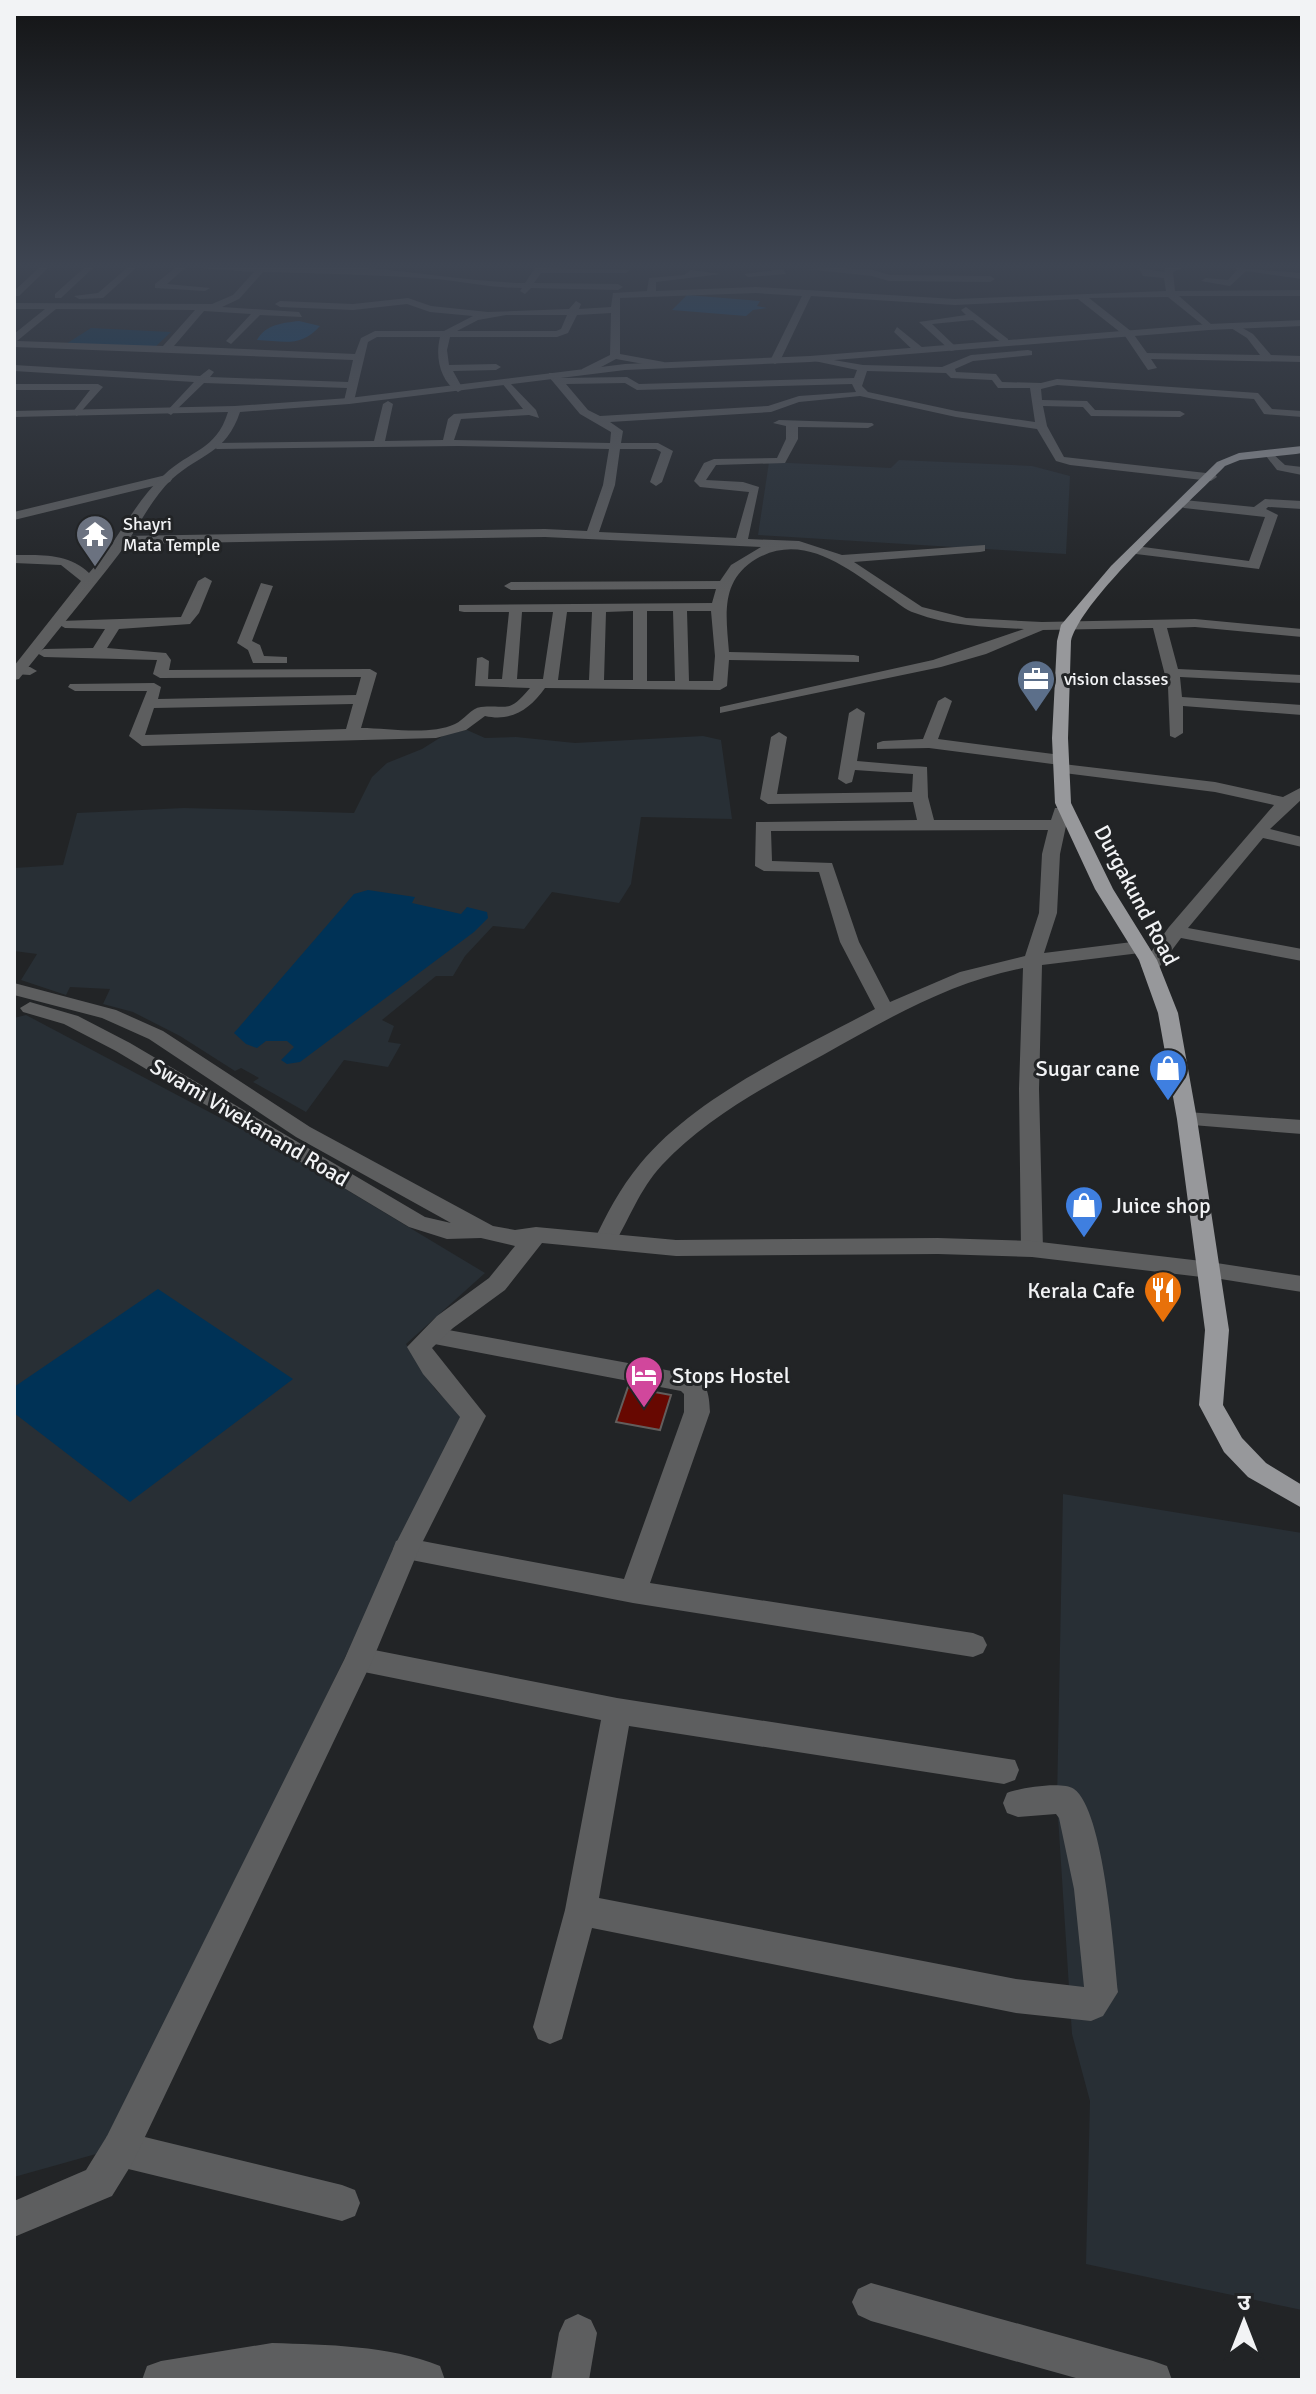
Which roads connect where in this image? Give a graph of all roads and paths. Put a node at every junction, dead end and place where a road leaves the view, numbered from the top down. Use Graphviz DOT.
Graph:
graph roads {
  1 [pos="197,380"];
  2 [pos="201,380"];
  3 [pos="329,380"];
  4 [pos="354,380"];
  5 [pos="453,380"];
  6 [pos="534,380"];
  7 [pos="557,380"];
  8 [pos="617,380"];
  9 [pos="635,380"];
  10 [pos="997,380"];
  11 [pos="1160,380"];
  12 [pos="858,381"];
  13 [pos="506,382"];
  14 [pos="636,383"];
  15 [pos="781,383"];
  16 [pos="353,385"];
  17 [pos="1038,385"];
  18 [pos="14,387"];
  19 [pos="458,389"];
  20 [pos="1167,389"];
  21 [pos="790,394"];
  22 [pos="864,394"];
  23 [pos="349,401"];
  24 [pos="1037,403"];
  25 [pos="388,404"];
  26 [pos="235,409"];
  27 [pos="771,409"];
  28 [pos="171,412"];
  29 [pos="77,413"];
  30 [pos="14,414"];
  31 [pos="1180,414"];
  32 [pos="1302,414"];
  33 [pos="596,420"];
  34 [pos="640,422"];
  35 [pos="1265,423"];
  36 [pos="792,424"];
  37 [pos="868,425"];
  38 [pos="1041,426"];
  39 [pos="1302,427"];
  40 [pos="617,441"];
  41 [pos="379,443"];
  42 [pos="448,443"];
  43 [pos="217,446"];
  44 [pos="1302,449"];
  45 [pos="1272,456"];
  46 [pos="1302,471"];
  47 [pos="1211,477"];
  48 [pos="166,479"];
  49 [pos="656,482"];
  50 [pos="1184,504"];
  51 [pos="1302,505"];
  52 [pos="1258,511"];
  53 [pos="14,516"];
  54 [pos="592,534"];
  55 [pos="123,540"];
  56 [pos="741,543"];
  57 [pos="778,544"];
  58 [pos="980,548"];
  59 [pos="1136,550"];
  60 [pos="14,559"];
  61 [pos="841,559"];
  62 [pos="205,581"];
  63 [pos="722,585"];
  64 [pos="266,586"];
  65 [pos="511,586"];
  66 [pos="82,590"];
  67 [pos="516,607"];
  68 [pos="561,607"];
  69 [pos="599,607"];
  70 [pos="640,607"];
  71 [pos="680,607"];
  72 [pos="718,607"];
  73 [pos="464,608"];
  74 [pos="1159,623"];
  75 [pos="65,624"];
  76 [pos="114,625"];
  77 [pos="1068,625"];
  78 [pos="1042,626"];
  79 [pos="1302,633"];
  80 [pos="98,652"];
  81 [pos="44,653"];
  82 [pos="722,656"];
  83 [pos="854,659"];
  84 [pos="482,661"];
  85 [pos="19,672"];
  86 [pos="370,673"];
  87 [pos="1181,673"];
  88 [pos="1302,679"];
  89 [pos="157,681"];
  90 [pos="509,684"];
  91 [pos="546,684"];
  92 [pos="640,685"];
  93 [pos="682,685"];
  94 [pos="596,686"];
  95 [pos="75,687"];
  96 [pos="14,691"];
  97 [pos="363,699"];
  98 [pos="945,701"];
  99 [pos="1175,701"];
  100 [pos="148,704"];
  101 [pos="725,710"];
  102 [pos="1302,710"];
  103 [pos="857,713"];
  104 [pos="352,733"];
  105 [pos="1175,733"];
  106 [pos="779,737"];
  107 [pos="929,743"];
  108 [pos="883,746"];
  109 [pos="1061,764"];
  110 [pos="848,765"];
  111 [pos="920,797"];
  112 [pos="842,798"];
  113 [pos="1295,799"];
  114 [pos="1063,803"];
  115 [pos="1057,825"];
  116 [pos="927,826"];
  117 [pos="1259,832"];
  118 [pos="1302,842"];
  119 [pos="1175,931"];
  120 [pos="1140,947"];
  121 [pos="1302,955"];
  122 [pos="1033,959"];
  123 [pos="1150,966"];
  124 [pos="14,989"];
  125 [pos="14,1005"];
  126 [pos="886,1011"];
  127 [pos="1187,1119"];
  128 [pos="1302,1127"];
  129 [pos="487,1232"];
  130 [pos="536,1235"];
  131 [pos="604,1243"];
  132 [pos="1032,1249"];
  133 [pos="1210,1270"];
  134 [pos="1302,1284"];
  135 [pos="432,1336"];
  136 [pos="1302,1498"];
  137 [pos="406,1549"];
  138 [pos="633,1592"];
  139 [pos="973,1645"];
  140 [pos="359,1659"];
  141 [pos="617,1711"];
  142 [pos="1004,1770"];
  143 [pos="1018,1803"];
  144 [pos="581,1910"];
  145 [pos="550,2027"];
  146 [pos="120,2149"];
  147 [pos="342,2203"];
  148 [pos="14,2219"];
  149 [pos="871,2302"];
  150 [pos="578,2333"];
  151 [pos="161,2380"];
  152 [pos="426,2380"];
  153 [pos="570,2380"];
  154 [pos="1153,2380"];
  1 -- 2 [label="street"];
  2 -- 28 [label="street"];
  3 -- 16 [label="street"];
  4 -- 16 [label="street"];
  5 -- 19 [label="street"];
  6 -- 13 [label="street"];
  7 -- 33 [label="street"];
  8 -- 14 [label="street"];
  9 -- 14 [label="street"];
  10 -- 17 [label="street"];
  11 -- 20 [label="street"];
  12 -- 15 [label="street"];
  12 -- 22 [label="street"];
  13 -- 19 [label="street"];
  13 -- 42 [label="street"];
  14 -- 15 [label="street"];
  15 -- 21 [label="street"];
  16 -- 23 [label="street"];
  17 -- 20 [label="street"];
  17 -- 24 [label="street"];
  18 -- 29 [label="street"];
  19 -- 23 [label="street"];
  20 -- 32 [label="street"];
  22 -- 27 [label="street"];
  22 -- 38 [label="street"];
  23 -- 26 [label="street"];
  24 -- 31 [label="street"];
  24 -- 38 [label="street"];
  25 -- 41 [label="street"];
  26 -- 28 [label="street"];
  26 -- 43 [label="street"];
  27 -- 34 [label="street"];
  27 -- 36 [label="street"];
  28 -- 29 [label="street"];
  29 -- 30 [label="street"];
  33 -- 34 [label="street"];
  33 -- 40 [label="street"];
  34 -- 40 [label="street"];
  35 -- 39 [label="street"];
  36 -- 37 [label="street"];
  36 -- 56 [label="street"];
  38 -- 47 [label="street"];
  40 -- 42 [label="street"];
  40 -- 49 [label="street"];
  40 -- 54 [label="street"];
  41 -- 42 [label="street"];
  41 -- 43 [label="street"];
  43 -- 48 [label="street"];
  44 -- 45 [label="main road"];
  45 -- 46 [label="street"];
  45 -- 47 [label="main road"];
  47 -- 50 [label="main road"];
  48 -- 53 [label="street"];
  48 -- 55 [label="street"];
  50 -- 52 [label="street"];
  50 -- 59 [label="main road"];
  51 -- 52 [label="street"];
  52 -- 59 [label="street"];
  54 -- 55 [label="street"];
  54 -- 56 [label="street"];
  55 -- 66 [label="street"];
  56 -- 57 [label="street"];
  57 -- 61 [label="street"];
  57 -- 63 [label="street"];
  58 -- 61 [label="street"];
  59 -- 77 [label="main road"];
  60 -- 66 [label="street"];
  61 -- 78 [label="street"];
  62 -- 76 [label="street"];
  63 -- 65 [label="street"];
  63 -- 72 [label="street"];
  64 -- 86 [label="street"];
  66 -- 75 [label="street"];
  66 -- 85 [label="street"];
  67 -- 68 [label="street"];
  67 -- 73 [label="street"];
  67 -- 90 [label="street"];
  68 -- 69 [label="street"];
  68 -- 91 [label="street"];
  69 -- 70 [label="street"];
  69 -- 94 [label="street"];
  70 -- 71 [label="street"];
  70 -- 92 [label="street"];
  71 -- 72 [label="street"];
  71 -- 93 [label="street"];
  72 -- 82 [label="street"];
  74 -- 77 [label="street"];
  74 -- 79 [label="street"];
  74 -- 99 [label="street"];
  75 -- 76 [label="street"];
  75 -- 81 [label="street"];
  76 -- 80 [label="street"];
  77 -- 78 [label="street"];
  77 -- 109 [label="main road, Durgakund Road"];
  78 -- 101 [label="street"];
  80 -- 81 [label="street"];
  80 -- 89 [label="street"];
  81 -- 85 [label="street"];
  82 -- 83 [label="street"];
  82 -- 93 [label="street"];
  84 -- 90 [label="street"];
  85 -- 96 [label="street"];
  86 -- 89 [label="street"];
  86 -- 97 [label="street"];
  87 -- 88 [label="street"];
  89 -- 95 [label="street"];
  89 -- 100 [label="street"];
  90 -- 91 [label="street"];
  91 -- 94 [label="street"];
  91 -- 104 [label="street"];
  92 -- 93 [label="street"];
  92 -- 94 [label="street"];
  97 -- 100 [label="street"];
  97 -- 104 [label="street"];
  98 -- 107 [label="street"];
  99 -- 102 [label="street"];
  99 -- 105 [label="street"];
  100 -- 104 [label="street"];
  103 -- 110 [label="street"];
  106 -- 112 [label="street"];
  107 -- 108 [label="street"];
  107 -- 109 [label="street"];
  109 -- 113 [label="street"];
  109 -- 114 [label="main road, Durgakund Road"];
  110 -- 111 [label="street"];
  110 -- 112 [label="street"];
  111 -- 112 [label="street"];
  111 -- 116 [label="street"];
  113 -- 117 [label="street"];
  114 -- 115 [label="street"];
  114 -- 120 [label="main road, Durgakund Road"];
  115 -- 116 [label="street"];
  115 -- 122 [label="street"];
  116 -- 126 [label="street"];
  117 -- 118 [label="street"];
  117 -- 119 [label="street"];
  119 -- 121 [label="street"];
  119 -- 123 [label="street"];
  120 -- 122 [label="street"];
  120 -- 123 [label="main road, Durgakund Road"];
  122 -- 126 [label="street"];
  122 -- 132 [label="street"];
  123 -- 127 [label="main road, Durgakund Road"];
  124 -- 129 [label="street"];
  125 -- 129 [label="street, Swami Vivekanand Road"];
  126 -- 131 [label="street"];
  127 -- 128 [label="street"];
  127 -- 133 [label="main road, Durgakund Road"];
  129 -- 130 [label="street"];
  130 -- 131 [label="street"];
  130 -- 135 [label="street"];
  131 -- 132 [label="street"];
  132 -- 133 [label="street"];
  133 -- 134 [label="street"];
  133 -- 136 [label="main road, Durgakund Road"];
  135 -- 137 [label="street"];
  135 -- 138 [label="street"];
  137 -- 138 [label="street"];
  137 -- 140 [label="street"];
  138 -- 139 [label="street"];
  140 -- 141 [label="street"];
  140 -- 146 [label="street"];
  141 -- 142 [label="street"];
  141 -- 144 [label="street"];
  143 -- 144 [label="street"];
  144 -- 145 [label="street"];
  146 -- 147 [label="street"];
  146 -- 148 [label="street"];
  149 -- 154 [label="street"];
  150 -- 153 [label="street"];
  151 -- 152 [label="street"];
}
